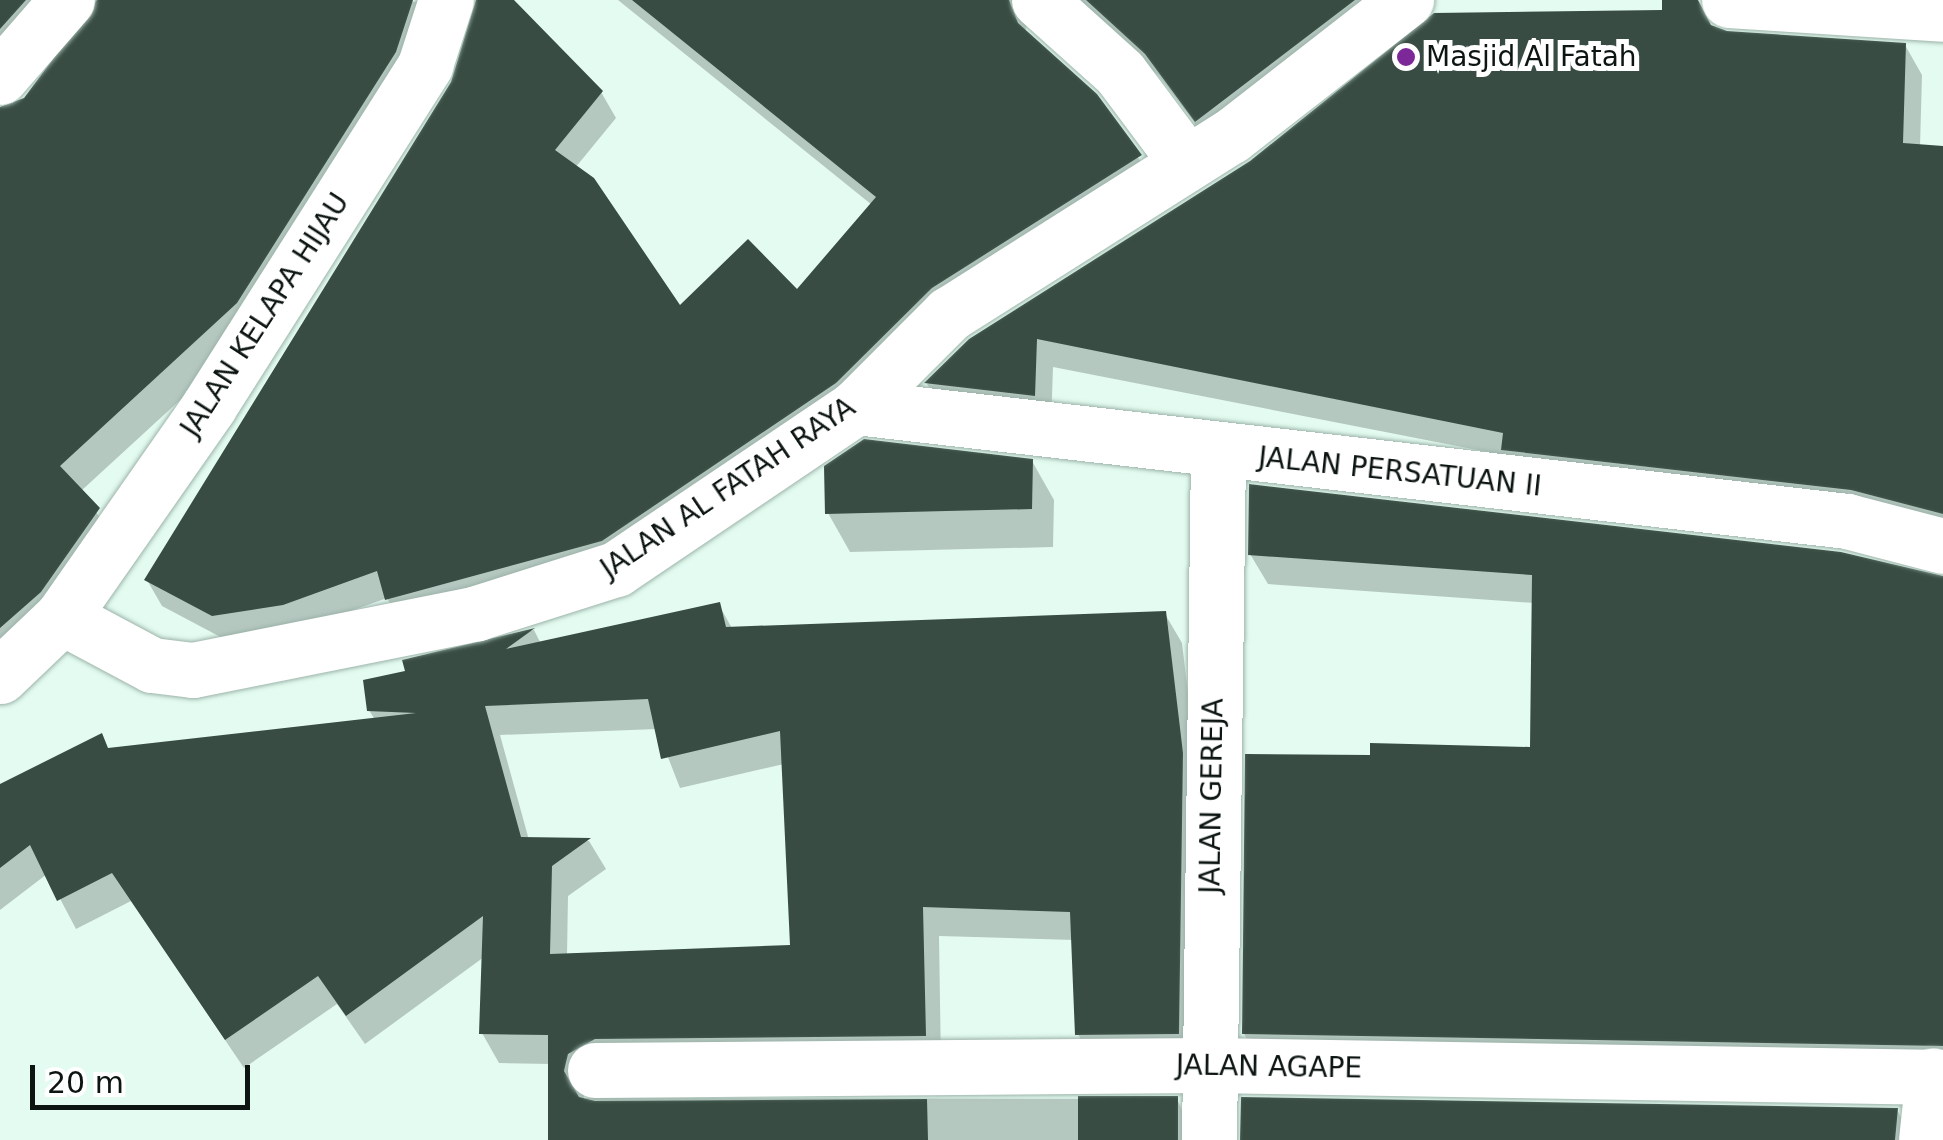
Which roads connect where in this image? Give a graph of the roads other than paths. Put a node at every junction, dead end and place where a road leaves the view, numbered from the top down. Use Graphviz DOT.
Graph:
graph roads {
  1 [pos="67,0"];
  2 [pos="446,0"];
  3 [pos="1039,0"];
  4 [pos="1406,0"];
  5 [pos="1728,0"];
  6 [pos="1943,14"];
  7 [pos="0,77"];
  8 [pos="1187,163"];
  9 [pos="856,408"];
  10 [pos="1218,452"];
  11 [pos="1943,546"];
  12 [pos="62,617"];
  13 [pos="0,676"];
  14 [pos="1208,1065"];
  15 [pos="596,1070"];
  16 [pos="1938,1076"];
  17 [pos="1209,1140"];
  18 [pos="1926,1140"];
  1 -- 7 [label="street"];
  2 -- 12 [label="street, JALAN KELAPA HIJAU"];
  3 -- 8 [label="street"];
  4 -- 8 [label="street, JALAN AL FATAH RAYA"];
  5 -- 6 [label="street"];
  8 -- 9 [label="street, JALAN AL FATAH RAYA"];
  9 -- 10 [label="street, JALAN PERSATUAN II"];
  9 -- 12 [label="street, JALAN AL FATAH RAYA"];
  10 -- 11 [label="street, JALAN PERSATUAN II"];
  10 -- 14 [label="street, JALAN GEREJA"];
  12 -- 13 [label="street, JALAN KELAPA HIJAU"];
  14 -- 15 [label="street, JALAN AGAPE"];
  14 -- 16 [label="street, JALAN AGAPE"];
  14 -- 17 [label="street, JALAN GEREJA"];
  16 -- 18 [label="street"];
}
